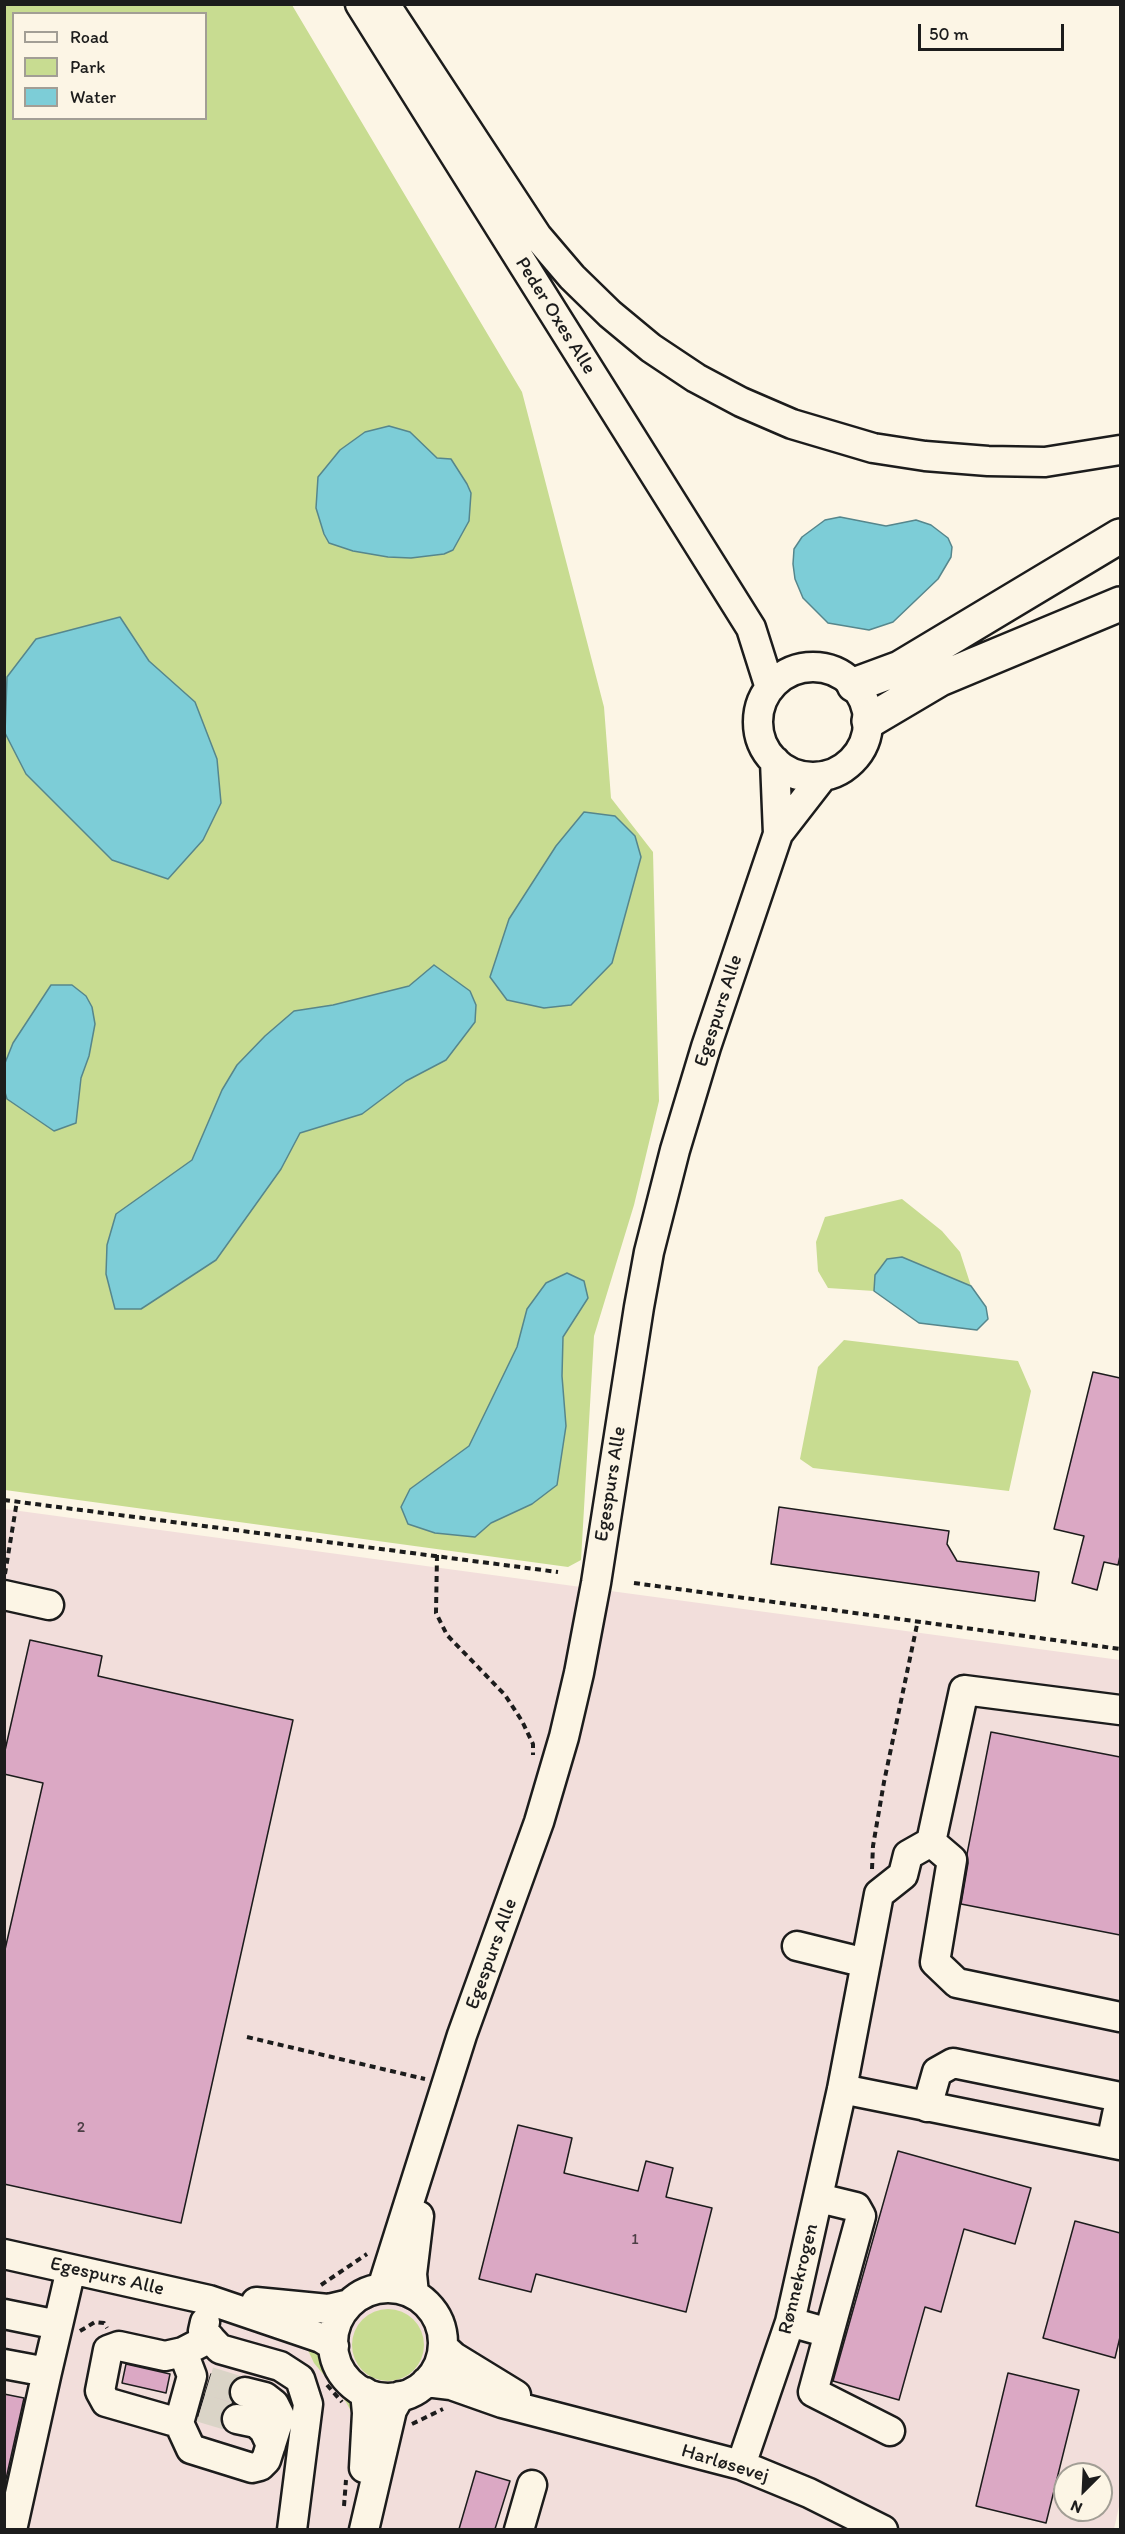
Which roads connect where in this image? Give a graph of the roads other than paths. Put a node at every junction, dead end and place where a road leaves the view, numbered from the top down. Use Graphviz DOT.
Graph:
graph roads {
  1 [pos="360,4"];
  2 [pos="385,4"];
  3 [pos="1120,450"];
  4 [pos="1120,536"];
  5 [pos="1120,604"];
  6 [pos="751,628"];
  7 [pos="796,669"];
  8 [pos="854,685"];
  9 [pos="770,688"];
  10 [pos="869,721"];
  11 [pos="775,761"];
  12 [pos="823,776"];
  13 [pos="778,834"];
  14 [pos="5,1594"];
  15 [pos="49,1605"];
  16 [pos="1120,1710"];
  17 [pos="931,1842"];
  18 [pos="797,1946"];
  19 [pos="866,1963"];
  20 [pos="1120,2017"];
  21 [pos="842,2089"];
  22 [pos="1120,2098"];
  23 [pos="927,2106"];
  24 [pos="433,2132"];
  25 [pos="1116,2144"];
  26 [pos="819,2198"];
  27 [pos="4,2254"];
  28 [pos="71,2269"];
  29 [pos="382,2288"];
  30 [pos="414,2294"];
  31 [pos="209,2300"];
  32 [pos="349,2304"];
  33 [pos="4,2314"];
  34 [pos="790,2322"];
  35 [pos="58,2325"];
  36 [pos="829,2333"];
  37 [pos="210,2338"];
  38 [pos="334,2346"];
  39 [pos="443,2347"];
  40 [pos="4,2364"];
  41 [pos="47,2372"];
  42 [pos="426,2382"];
  43 [pos="245,2392"];
  44 [pos="400,2396"];
  45 [pos="354,2399"];
  46 [pos="561,2418"];
  47 [pos="237,2419"];
  48 [pos="890,2431"];
  49 [pos="271,2445"];
  50 [pos="741,2465"];
  51 [pos="532,2484"];
  52 [pos="356,2522"];
  53 [pos="12,2529"];
  54 [pos="292,2529"];
  55 [pos="519,2529"];
  56 [pos="883,2529"];
  1 -- 6 [label="street, Peder Oxes Alle"];
  2 -- 3 [label="street"];
  4 -- 8 [label="highway"];
  5 -- 10 [label="highway"];
  6 -- 7 [label="street, Peder Oxes Alle"];
  6 -- 9 [label="street, Peder Oxes Alle"];
  7 -- 8 [label="street"];
  7 -- 9 [label="street"];
  8 -- 10 [label="street"];
  9 -- 11 [label="street"];
  10 -- 12 [label="street"];
  11 -- 12 [label="street"];
  11 -- 13 [label="street, Egespurs Alle"];
  12 -- 13 [label="street, Egespurs Alle"];
  13 -- 24 [label="street, Egespurs Alle"];
  14 -- 15 [label="street"];
  16 -- 17 [label="street"];
  17 -- 19 [label="street, Rønnekrogen"];
  17 -- 20 [label="street"];
  18 -- 19 [label="street"];
  19 -- 21 [label="street, Rønnekrogen"];
  21 -- 23 [label="street"];
  21 -- 26 [label="street, Rønnekrogen"];
  22 -- 23 [label="street"];
  22 -- 25 [label="street"];
  23 -- 25 [label="street"];
  24 -- 29 [label="street, Egespurs Alle"];
  24 -- 30 [label="street, Egespurs Alle"];
  26 -- 34 [label="street, Rønnekrogen"];
  26 -- 36 [label="street"];
  27 -- 28 [label="street, Egespurs Alle"];
  28 -- 31 [label="street, Egespurs Alle"];
  28 -- 35 [label="street"];
  29 -- 30 [label="street"];
  29 -- 32 [label="street"];
  30 -- 39 [label="street"];
  31 -- 32 [label="street, Egespurs Alle"];
  31 -- 37 [label="street"];
  31 -- 38 [label="street, Egespurs Alle"];
  32 -- 38 [label="street"];
  33 -- 35 [label="street"];
  34 -- 36 [label="street"];
  34 -- 50 [label="street, Rønnekrogen"];
  35 -- 41 [label="street"];
  36 -- 48 [label="street"];
  37 -- 49 [label="street"];
  37 -- 54 [label="street"];
  38 -- 45 [label="street"];
  39 -- 42 [label="street"];
  39 -- 46 [label="street, Harløsevej"];
  40 -- 41 [label="street"];
  41 -- 53 [label="street"];
  42 -- 44 [label="street"];
  42 -- 46 [label="street, Harløsevej"];
  43 -- 49 [label="street"];
  44 -- 45 [label="street"];
  44 -- 52 [label="street"];
  45 -- 52 [label="street"];
  46 -- 50 [label="street, Harløsevej"];
  47 -- 49 [label="street"];
  50 -- 56 [label="street, Harløsevej"];
  51 -- 55 [label="street"];
}
